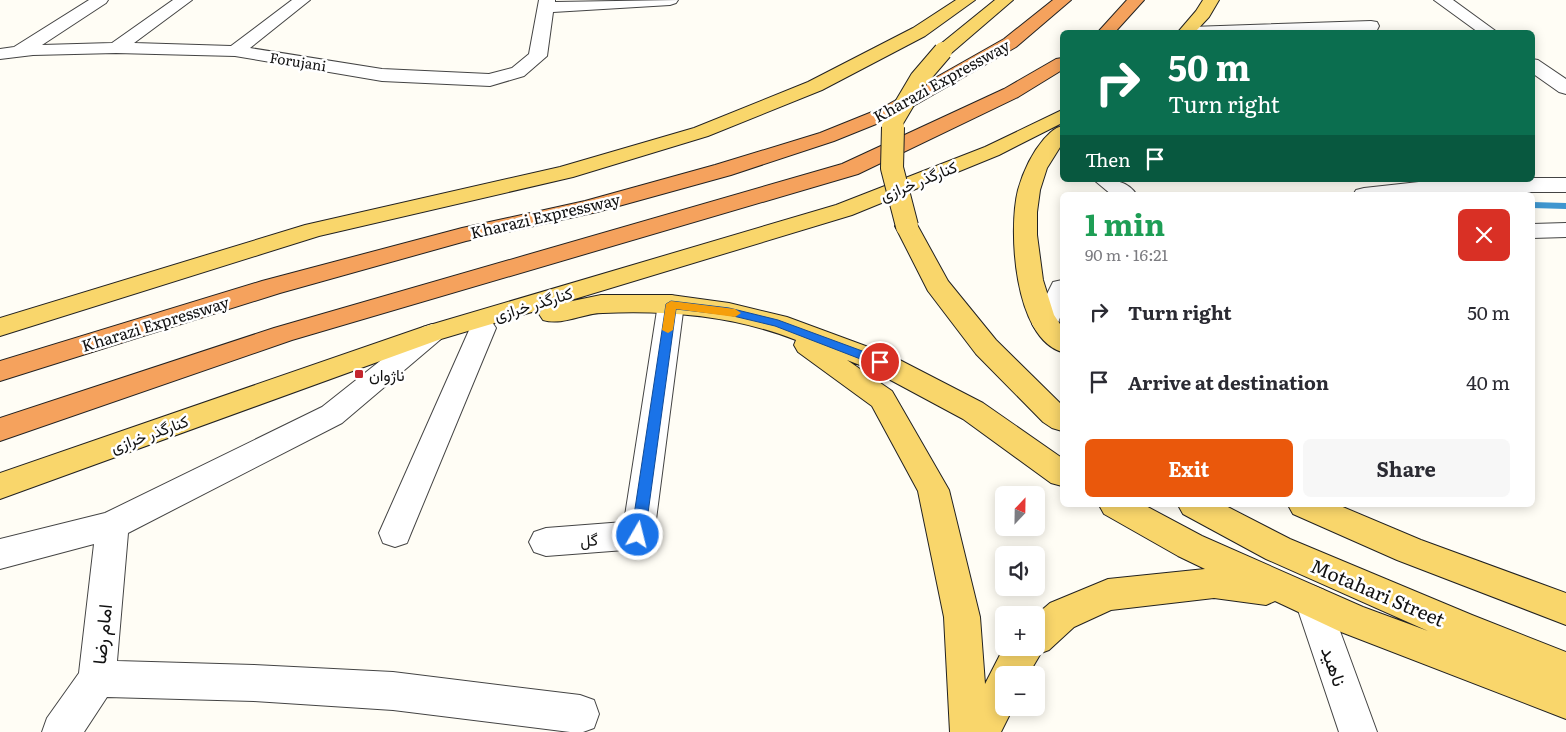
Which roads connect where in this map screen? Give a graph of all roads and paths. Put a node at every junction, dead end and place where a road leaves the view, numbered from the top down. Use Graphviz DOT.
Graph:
graph roads {
  1 [pos="100,0"];
  2 [pos="184,0"];
  3 [pos="302,0"];
  4 [pos="670,0"];
  5 [pos="967,0"];
  6 [pos="1005,0"];
  7 [pos="1063,0"];
  8 [pos="1136,0"];
  9 [pos="1211,0"];
  10 [pos="1442,0"];
  11 [pos="647,1"];
  12 [pos="547,3"];
  13 [pos="1371,26"];
  14 [pos="1108,30"];
  15 [pos="1188,30"];
  16 [pos="1251,30"];
  17 [pos="1485,30"];
  18 [pos="116,48"];
  19 [pos="27,50"];
  20 [pos="235,51"];
  21 [pos="0,54"];
  22 [pos="1060,64"];
  23 [pos="1535,66"];
  24 [pos="0,70"];
  25 [pos="1561,81"];
  26 [pos="1060,132"];
  27 [pos="1060,133"];
  28 [pos="1108,182"];
  29 [pos="1566,185"];
  30 [pos="1122,192"];
  31 [pos="1390,192"];
  32 [pos="1566,230"];
  33 [pos="1535,231"];
  34 [pos="1060,292"];
  35 [pos="671,304"];
  36 [pos="778,323"];
  37 [pos="1045,324"];
  38 [pos="0,327"];
  39 [pos="483,328"];
  40 [pos="432,333"];
  41 [pos="1060,341"];
  42 [pos="0,371"];
  43 [pos="1060,419"];
  44 [pos="0,430"];
  45 [pos="1060,473"];
  46 [pos="0,486"];
  47 [pos="1119,507"];
  48 [pos="1198,507"];
  49 [pos="1309,507"];
  50 [pos="112,525"];
  51 [pos="395,534"];
  52 [pos="546,542"];
  53 [pos="0,554"];
  54 [pos="1303,597"];
  55 [pos="1566,609"];
  56 [pos="1045,630"];
  57 [pos="1566,670"];
  58 [pos="96,679"];
  59 [pos="1566,700"];
  60 [pos="995,703"];
  61 [pos="580,714"];
  62 [pos="61,732"];
  63 [pos="969,732"];
  64 [pos="981,732"];
  65 [pos="1358,732"];
  1 -- 19 [label="street"];
  2 -- 18 [label="street"];
  3 -- 20 [label="street"];
  4 -- 11 [label="street"];
  5 -- 38 [label="main road"];
  6 -- 43 [label="main road, bridge"];
  7 -- 42 [label="highway, Kharazi Expressway"];
  8 -- 14 [label="highway"];
  9 -- 15 [label="main road"];
  10 -- 17 [label="street"];
  11 -- 12 [label="street"];
  12 -- 20 [label="street, Forujani"];
  13 -- 16 [label="street"];
  18 -- 19 [label="street, Forujani"];
  18 -- 20 [label="street, Forujani"];
  19 -- 21 [label="street, Forujani"];
  19 -- 24 [label="street"];
  22 -- 44 [label="highway"];
  23 -- 25 [label="street"];
  26 -- 40 [label="main road, کنارگذر خرازی"];
  27 -- 37 [label="main road"];
  28 -- 30 [label="street"];
  29 -- 31 [label="street"];
  32 -- 33 [label="street"];
  34 -- 37 [label="street"];
  35 -- 36 [label="main road"];
  35 -- 39 [label="main road"];
  35 -- 52 [label="street, گل"];
  36 -- 45 [label="main road"];
  36 -- 63 [label="main road"];
  37 -- 41 [label="main road"];
  39 -- 40 [label="main road"];
  39 -- 51 [label="street"];
  40 -- 46 [label="main road, کنارگذر خرازی"];
  40 -- 50 [label="street"];
  47 -- 54 [label="main road"];
  48 -- 57 [label="main road, Motahari Street"];
  49 -- 55 [label="main road"];
  50 -- 53 [label="street"];
  50 -- 58 [label="street, امام رضا"];
  54 -- 56 [label="main road"];
  54 -- 59 [label="main road"];
  54 -- 65 [label="street, ناهید"];
  58 -- 61 [label="street"];
  58 -- 62 [label="street, امام رضا"];
  60 -- 64 [label="main road"];
}
